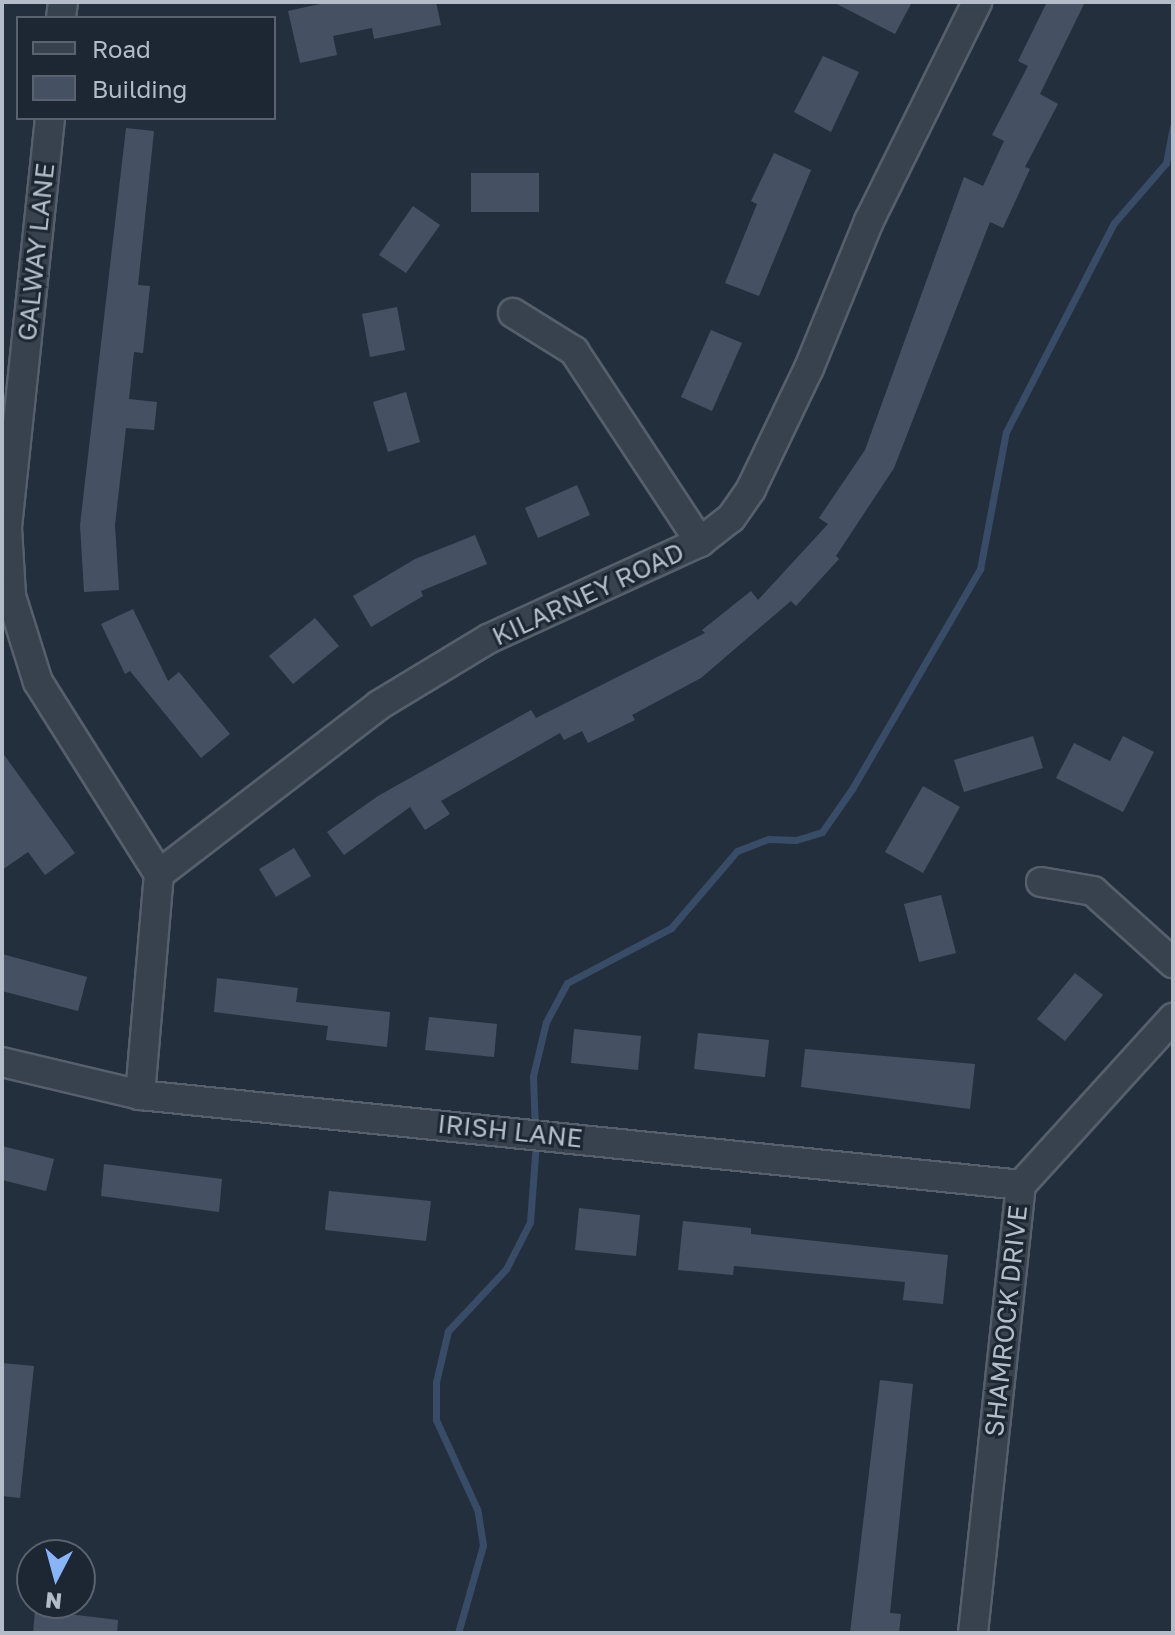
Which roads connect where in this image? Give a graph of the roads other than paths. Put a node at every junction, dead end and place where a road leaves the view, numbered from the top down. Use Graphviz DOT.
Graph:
graph roads {
  1 [pos="977,2"];
  2 [pos="50,120"];
  3 [pos="513,313"];
  4 [pos="700,542"];
  5 [pos="159,874"];
  6 [pos="1041,882"];
  7 [pos="1173,963"];
  8 [pos="1173,1018"];
  9 [pos="2,1062"];
  10 [pos="140,1095"];
  11 [pos="1021,1185"];
  12 [pos="973,1633"];
  1 -- 4 [label="street, KILARNEY ROAD"];
  2 -- 5 [label="street, GALWAY LANE"];
  3 -- 4 [label="street"];
  4 -- 5 [label="street, KILARNEY ROAD"];
  5 -- 10 [label="street"];
  6 -- 7 [label="street"];
  8 -- 11 [label="street, SHAMROCK DRIVE"];
  9 -- 10 [label="street, IRISH LANE"];
  10 -- 11 [label="street, IRISH LANE"];
  11 -- 12 [label="street, SHAMROCK DRIVE"];
}
